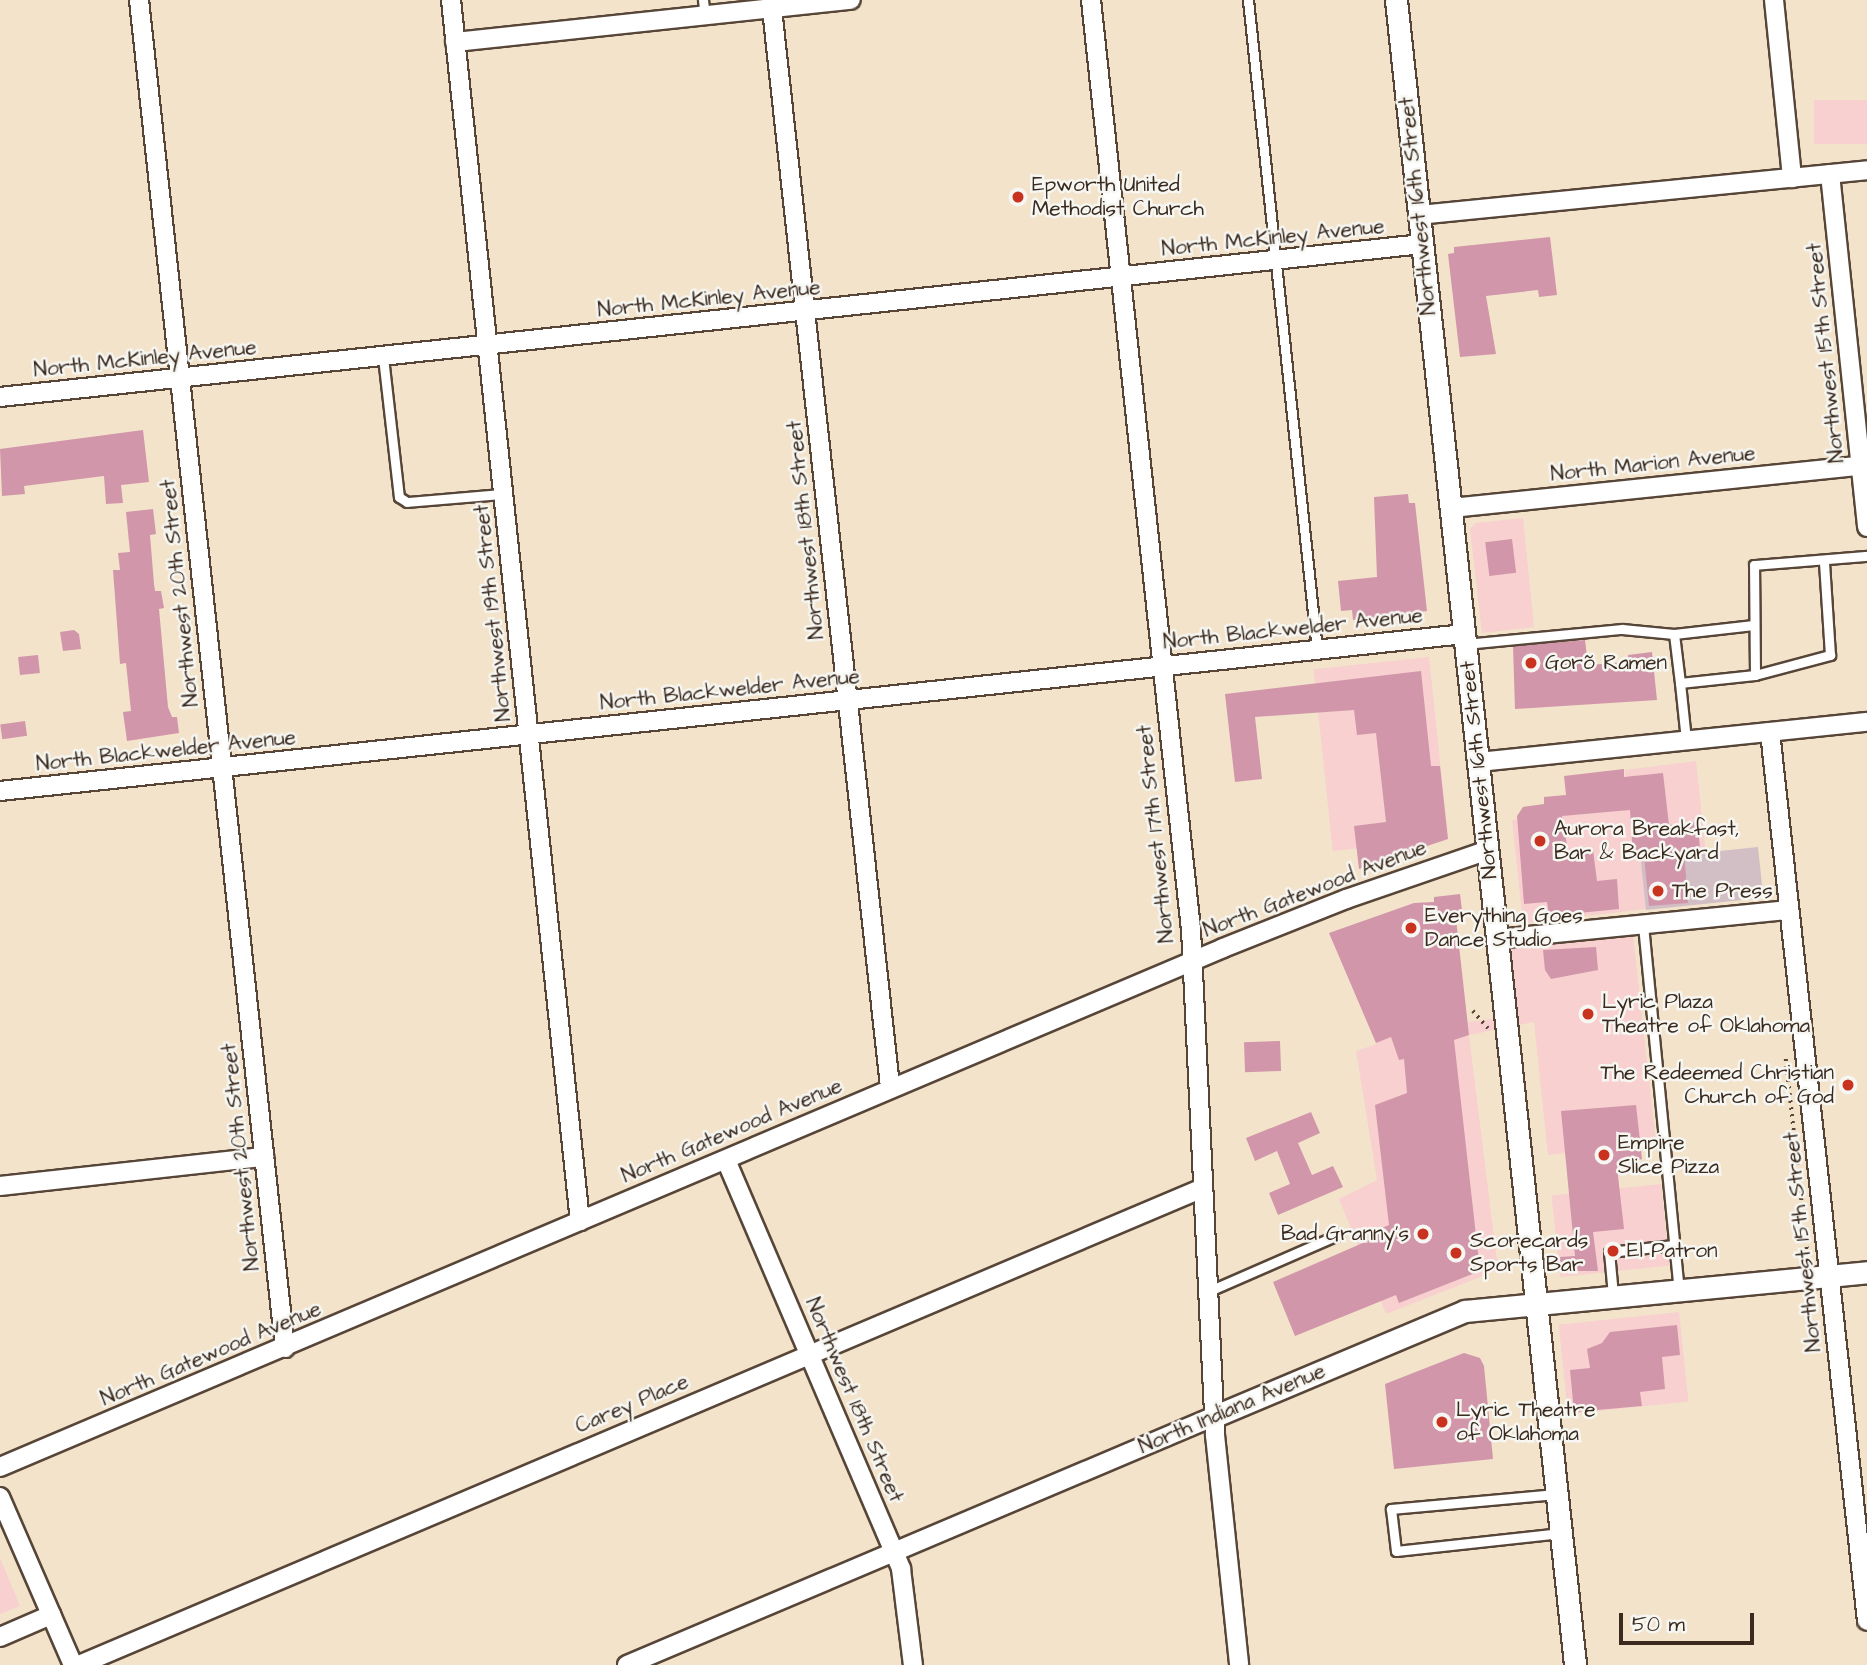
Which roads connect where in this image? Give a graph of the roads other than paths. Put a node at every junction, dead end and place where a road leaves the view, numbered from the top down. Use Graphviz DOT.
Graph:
graph roads {
  1 [pos="139,0"];
  2 [pos="451,0"];
  3 [pos="851,0"];
  4 [pos="1091,0"];
  5 [pos="1248,0"];
  6 [pos="1396,0"];
  7 [pos="1774,0"];
  8 [pos="704,8"];
  9 [pos="772,9"];
  10 [pos="455,42"];
  11 [pos="1867,170"];
  12 [pos="1830,174"];
  13 [pos="1792,178"];
  14 [pos="1419,215"];
  15 [pos="1422,244"];
  16 [pos="1277,261"];
  17 [pos="1121,278"];
  18 [pos="805,312"];
  19 [pos="487,345"];
  20 [pos="383,356"];
  21 [pos="180,379"];
  22 [pos="0,397"];
  23 [pos="1860,466"];
  24 [pos="503,495"];
  25 [pos="1451,508"];
  26 [pos="1867,527"];
  27 [pos="1867,556"];
  28 [pos="1824,561"];
  29 [pos="1753,625"];
  30 [pos="1674,634"];
  31 [pos="1465,639"];
  32 [pos="1317,650"];
  33 [pos="1162,666"];
  34 [pos="1755,675"];
  35 [pos="1680,683"];
  36 [pos="848,700"];
  37 [pos="1867,722"];
  38 [pos="1770,732"];
  39 [pos="528,735"];
  40 [pos="1686,740"];
  41 [pos="1478,762"];
  42 [pos="222,768"];
  43 [pos="0,791"];
  44 [pos="1488,850"];
  45 [pos="1788,909"];
  46 [pos="1643,925"];
  47 [pos="1497,939"];
  48 [pos="1191,962"];
  49 [pos="890,1087"];
  50 [pos="264,1157"];
  51 [pos="726,1160"];
  52 [pos="0,1186"];
  53 [pos="1203,1188"];
  54 [pos="580,1221"];
  55 [pos="1338,1236"];
  56 [pos="1675,1245"];
  57 [pos="1867,1272"];
  58 [pos="1830,1276"];
  59 [pos="1209,1291"];
  60 [pos="1679,1291"];
  61 [pos="1613,1297"];
  62 [pos="1536,1304"];
  63 [pos="285,1348"];
  64 [pos="808,1353"];
  65 [pos="1214,1416"];
  66 [pos="0,1467"];
  67 [pos="1556,1494"];
  68 [pos="0,1497"];
  69 [pos="1561,1533"];
  70 [pos="895,1552"];
  71 [pos="51,1615"];
  72 [pos="1867,1621"];
  73 [pos="0,1637"];
  74 [pos="73,1665"];
  75 [pos="79,1665"];
  76 [pos="627,1665"];
  77 [pos="914,1665"];
  78 [pos="1239,1665"];
  79 [pos="1575,1665"];
  1 -- 21 [label="street, Northwest 20th Street"];
  2 -- 10 [label="street, Northwest 19th Street"];
  3 -- 9 [label="street"];
  4 -- 17 [label="street, Northwest 17th Street"];
  5 -- 16 [label="lane"];
  6 -- 14 [label="street, Northwest 16th Street"];
  7 -- 13 [label="street"];
  8 -- 9 [label="street"];
  8 -- 10 [label="street"];
  9 -- 18 [label="street, Northwest 18th Street"];
  10 -- 19 [label="street, Northwest 19th Street"];
  11 -- 12 [label="street"];
  12 -- 13 [label="street"];
  12 -- 23 [label="street, Northwest 15th Street"];
  13 -- 14 [label="street"];
  14 -- 15 [label="street, Northwest 16th Street"];
  15 -- 16 [label="street, North McKinley Avenue"];
  15 -- 25 [label="street, Northwest 16th Street"];
  16 -- 17 [label="street, North McKinley Avenue"];
  16 -- 32 [label="lane"];
  17 -- 18 [label="street, North McKinley Avenue"];
  17 -- 33 [label="street, Northwest 17th Street"];
  18 -- 19 [label="street, North McKinley Avenue"];
  18 -- 36 [label="street, Northwest 18th Street"];
  19 -- 20 [label="street, North McKinley Avenue"];
  19 -- 24 [label="street, Northwest 19th Street"];
  20 -- 21 [label="street, North McKinley Avenue"];
  20 -- 24 [label="lane"];
  21 -- 22 [label="street, North McKinley Avenue"];
  21 -- 42 [label="street, Northwest 20th Street"];
  23 -- 25 [label="street, North Marion Avenue"];
  23 -- 26 [label="street, Northwest 15th Street"];
  24 -- 39 [label="street, Northwest 19th Street"];
  25 -- 31 [label="street, Northwest 16th Street"];
  27 -- 28 [label="lane"];
  28 -- 29 [label="lane"];
  28 -- 34 [label="lane"];
  29 -- 30 [label="lane"];
  29 -- 34 [label="lane"];
  30 -- 31 [label="lane"];
  30 -- 35 [label="lane"];
  31 -- 32 [label="street, North Blackwelder Avenue"];
  31 -- 41 [label="street, Northwest 16th Street"];
  32 -- 33 [label="street, North Blackwelder Avenue"];
  33 -- 36 [label="street, North Blackwelder Avenue"];
  33 -- 48 [label="street, Northwest 17th Street"];
  34 -- 35 [label="lane"];
  35 -- 40 [label="lane"];
  36 -- 39 [label="street, North Blackwelder Avenue"];
  36 -- 49 [label="street, Northwest 18th Street"];
  37 -- 38 [label="street"];
  38 -- 40 [label="street"];
  38 -- 45 [label="street, Northwest 15th Street"];
  39 -- 42 [label="street, North Blackwelder Avenue"];
  39 -- 54 [label="street, Northwest 19th Street"];
  40 -- 41 [label="street"];
  41 -- 44 [label="street, Northwest 16th Street"];
  42 -- 43 [label="street, North Blackwelder Avenue"];
  42 -- 50 [label="street, Northwest 20th Street"];
  44 -- 47 [label="street, Northwest 16th Street"];
  44 -- 48 [label="street, North Gatewood Avenue"];
  45 -- 46 [label="street"];
  45 -- 58 [label="street, Northwest 15th Street"];
  46 -- 47 [label="street"];
  46 -- 56 [label="lane"];
  47 -- 62 [label="street, Northwest 16th Street"];
  48 -- 49 [label="street, North Gatewood Avenue"];
  48 -- 53 [label="street, Northwest 17th Street"];
  49 -- 51 [label="street, North Gatewood Avenue"];
  50 -- 52 [label="street"];
  50 -- 63 [label="street, Northwest 20th Street"];
  51 -- 54 [label="street, North Gatewood Avenue"];
  51 -- 64 [label="street, Northwest 18th Street"];
  53 -- 59 [label="street, Northwest 17th Street"];
  53 -- 64 [label="street, Carey Place"];
  54 -- 63 [label="street, North Gatewood Avenue"];
  55 -- 59 [label="lane"];
  56 -- 60 [label="lane"];
  56 -- 61 [label="lane"];
  57 -- 58 [label="street, North Indiana Avenue"];
  58 -- 60 [label="street, North Indiana Avenue"];
  58 -- 72 [label="street, Northwest 15th Street"];
  59 -- 65 [label="street, Northwest 17th Street"];
  60 -- 61 [label="street, North Indiana Avenue"];
  61 -- 62 [label="street, North Indiana Avenue"];
  62 -- 65 [label="street, North Indiana Avenue"];
  62 -- 67 [label="street, Northwest 16th Street"];
  63 -- 66 [label="street, North Gatewood Avenue"];
  64 -- 70 [label="street, Northwest 18th Street"];
  64 -- 75 [label="street, Carey Place"];
  65 -- 70 [label="street, North Indiana Avenue"];
  65 -- 78 [label="street, Northwest 17th Street"];
  67 -- 69 [label="street, Northwest 16th Street"];
  67 -- 69 [label="lane"];
  68 -- 71 [label="street"];
  69 -- 79 [label="street, Northwest 16th Street"];
  70 -- 76 [label="street, North Indiana Avenue"];
  70 -- 77 [label="street, Northwest 18th Street"];
  71 -- 73 [label="street"];
  71 -- 74 [label="street"];
}
